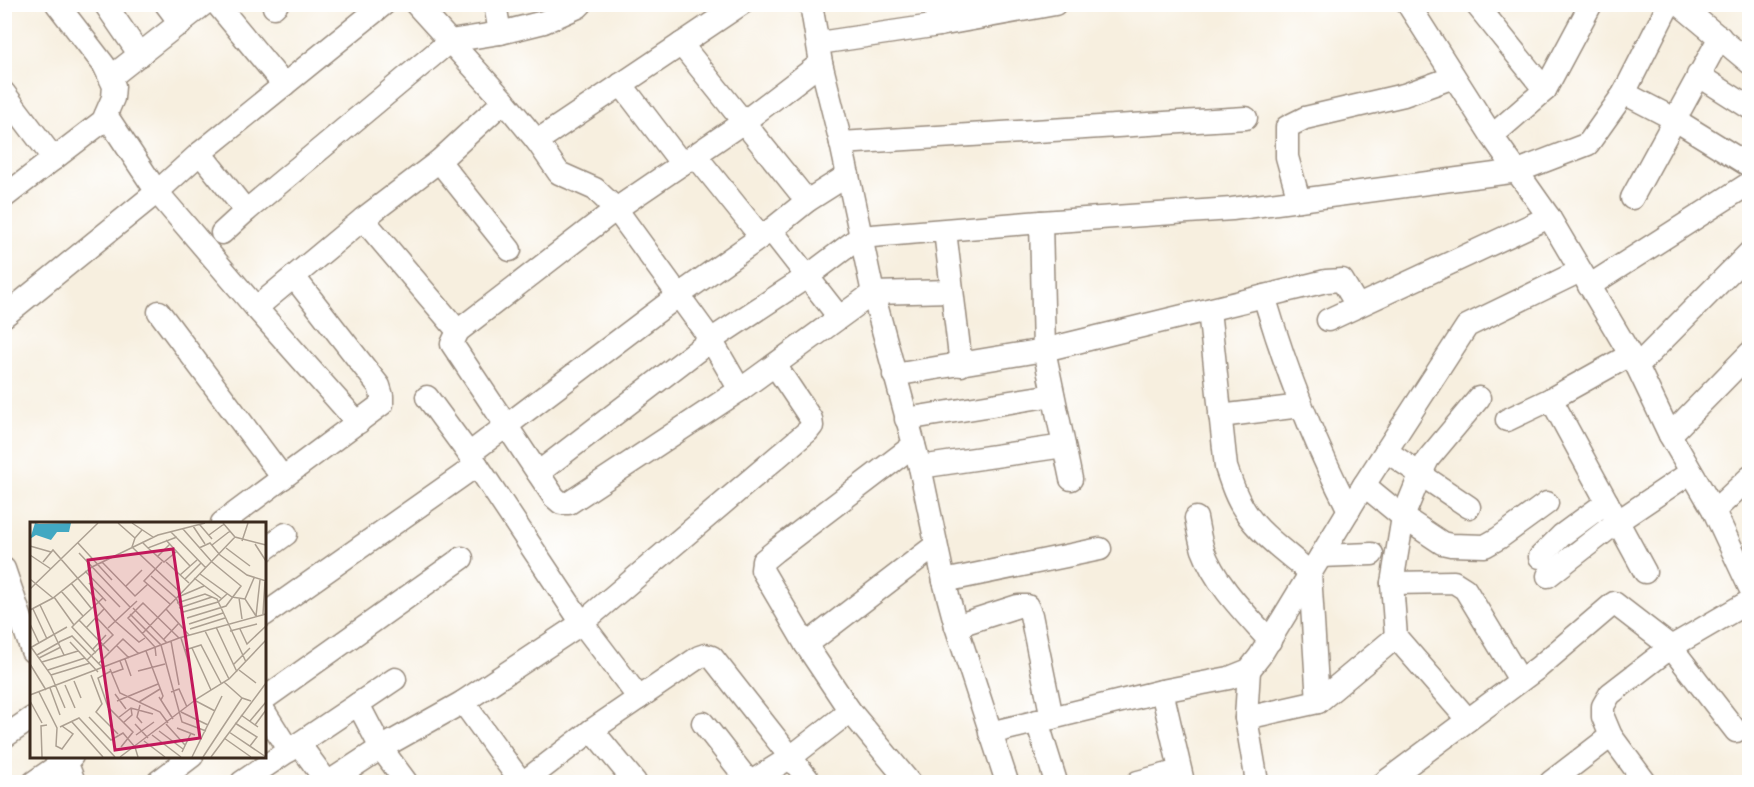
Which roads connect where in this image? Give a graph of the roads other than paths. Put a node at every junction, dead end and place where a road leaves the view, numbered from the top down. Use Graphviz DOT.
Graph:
graph roads {
  1 [pos="57,4"];
  2 [pos="105,4"];
  3 [pos="166,4"];
  4 [pos="204,4"];
  5 [pos="217,4"];
  6 [pos="384,4"];
  7 [pos="416,4"];
  8 [pos="440,4"];
  9 [pos="495,4"];
  10 [pos="581,4"];
  11 [pos="741,4"];
  12 [pos="811,4"];
  13 [pos="1054,4"];
  14 [pos="1408,4"];
  15 [pos="1476,4"];
  16 [pos="1669,4"];
  17 [pos="1679,4"];
  18 [pos="1583,8"];
  19 [pos="543,13"];
  20 [pos="936,15"];
  21 [pos="181,24"];
  22 [pos="500,33"];
  23 [pos="1719,37"];
  24 [pos="450,41"];
  25 [pos="681,44"];
  26 [pos="820,53"];
  27 [pos="140,55"];
  28 [pos="1749,63"];
  29 [pos="1698,75"];
  30 [pos="111,77"];
  31 [pos="1454,77"];
  32 [pos="621,84"];
  33 [pos="284,85"];
  34 [pos="1545,90"];
  35 [pos="4,93"];
  36 [pos="1624,93"];
  37 [pos="504,101"];
  38 [pos="1749,108"];
  39 [pos="106,115"];
  40 [pos="1246,118"];
  41 [pos="1674,119"];
  42 [pos="745,121"];
  43 [pos="1492,136"];
  44 [pos="537,141"];
  45 [pos="841,143"];
  46 [pos="200,153"];
  47 [pos="54,159"];
  48 [pos="689,160"];
  49 [pos="439,162"];
  50 [pos="1749,166"];
  51 [pos="1518,171"];
  52 [pos="848,175"];
  53 [pos="1749,183"];
  54 [pos="157,192"];
  55 [pos="4,197"];
  56 [pos="1632,198"];
  57 [pos="1299,200"];
  58 [pos="807,201"];
  59 [pos="616,209"];
  60 [pos="246,211"];
  61 [pos="1549,217"];
  62 [pos="363,219"];
  63 [pos="1041,222"];
  64 [pos="945,231"];
  65 [pos="222,233"];
  66 [pos="766,233"];
  67 [pos="860,237"];
  68 [pos="510,249"];
  69 [pos="1749,252"];
  70 [pos="808,276"];
  71 [pos="294,277"];
  72 [pos="1585,279"];
  73 [pos="951,291"];
  74 [pos="873,293"];
  75 [pos="679,296"];
  76 [pos="1263,296"];
  77 [pos="1357,305"];
  78 [pos="256,308"];
  79 [pos="1209,310"];
  80 [pos="159,312"];
  81 [pos="4,316"];
  82 [pos="839,317"];
  83 [pos="1328,320"];
  84 [pos="458,331"];
  85 [pos="711,340"];
  86 [pos="1044,350"];
  87 [pos="1749,353"];
  88 [pos="1633,361"];
  89 [pos="775,365"];
  90 [pos="961,365"];
  91 [pos="894,375"];
  92 [pos="740,390"];
  93 [pos="1053,395"];
  94 [pos="427,397"];
  95 [pos="1479,398"];
  96 [pos="1551,399"];
  97 [pos="1301,406"];
  98 [pos="1220,416"];
  99 [pos="906,419"];
  100 [pos="1506,420"];
  101 [pos="358,423"];
  102 [pos="506,426"];
  103 [pos="1670,435"];
  104 [pos="1064,446"];
  105 [pos="1386,451"];
  106 [pos="917,456"];
  107 [pos="473,459"];
  108 [pos="1691,472"];
  109 [pos="538,473"];
  110 [pos="1421,473"];
  111 [pos="1749,477"];
  112 [pos="283,478"];
  113 [pos="1071,478"];
  114 [pos="1364,485"];
  115 [pos="1547,503"];
  116 [pos="1469,507"];
  117 [pos="1348,510"];
  118 [pos="1714,511"];
  119 [pos="1612,512"];
  120 [pos="1402,517"];
  121 [pos="1196,518"];
  122 [pos="223,522"];
  123 [pos="286,534"];
  124 [pos="936,545"];
  125 [pos="266,549"];
  126 [pos="1100,549"];
  127 [pos="1372,554"];
  128 [pos="462,558"];
  129 [pos="1315,565"];
  130 [pos="1544,566"];
  131 [pos="4,569"];
  132 [pos="1645,572"];
  133 [pos="944,581"];
  134 [pos="1392,583"];
  135 [pos="1749,588"];
  136 [pos="1749,601"];
  137 [pos="266,614"];
  138 [pos="582,623"];
  139 [pos="956,626"];
  140 [pos="1396,637"];
  141 [pos="1269,640"];
  142 [pos="30,645"];
  143 [pos="806,645"];
  144 [pos="1671,647"];
  145 [pos="1249,670"];
  146 [pos="395,679"];
  147 [pos="1520,680"];
  148 [pos="1162,691"];
  149 [pos="266,698"];
  150 [pos="639,698"];
  151 [pos="463,702"];
  152 [pos="1318,702"];
  153 [pos="358,704"];
  154 [pos="850,711"];
  155 [pos="266,713"];
  156 [pos="1246,718"];
  157 [pos="30,719"];
  158 [pos="1044,719"];
  159 [pos="1468,720"];
  160 [pos="703,723"];
  161 [pos="592,730"];
  162 [pos="1736,731"];
  163 [pos="990,733"];
  164 [pos="1611,736"];
  165 [pos="4,737"];
  166 [pos="294,747"];
  167 [pos="381,748"];
  168 [pos="67,757"];
  169 [pos="191,757"];
  170 [pos="790,757"];
  171 [pos="1415,775"];
  172 [pos="1181,777"];
  173 [pos="34,783"];
  174 [pos="74,783"];
  175 [pos="158,783"];
  176 [pos="242,783"];
  177 [pos="328,783"];
  178 [pos="406,783"];
  179 [pos="522,783"];
  180 [pos="635,783"];
  181 [pos="750,783"];
  182 [pos="810,783"];
  183 [pos="909,783"];
  184 [pos="1008,783"];
  185 [pos="1056,783"];
  186 [pos="1138,783"];
  187 [pos="1257,783"];
  188 [pos="1385,783"];
  189 [pos="1551,783"];
  190 [pos="1645,783"];
  1 -- 30 [label="street"];
  2 -- 27 [label="street"];
  3 -- 21 [label="street"];
  4 -- 21 [label="street"];
  5 -- 33 [label="street"];
  6 -- 33 [label="street"];
  7 -- 24 [label="street"];
  8 -- 24 [label="street"];
  9 -- 22 [label="street"];
  10 -- 19 [label="street"];
  11 -- 25 [label="street"];
  12 -- 26 [label="street"];
  13 -- 20 [label="street"];
  14 -- 31 [label="street"];
  15 -- 34 [label="street"];
  16 -- 36 [label="street"];
  17 -- 23 [label="street"];
  18 -- 34 [label="street"];
  19 -- 22 [label="street"];
  20 -- 26 [label="street"];
  21 -- 27 [label="street"];
  22 -- 24 [label="street"];
  23 -- 28 [label="street"];
  23 -- 29 [label="street"];
  24 -- 37 [label="street"];
  24 -- 60 [label="street"];
  25 -- 32 [label="street"];
  25 -- 42 [label="street"];
  26 -- 42 [label="street"];
  26 -- 45 [label="street"];
  27 -- 30 [label="street"];
  29 -- 38 [label="street"];
  29 -- 41 [label="street"];
  30 -- 39 [label="street"];
  31 -- 43 [label="street"];
  31 -- 57 [label="street"];
  32 -- 44 [label="street"];
  32 -- 48 [label="street"];
  33 -- 46 [label="street"];
  34 -- 43 [label="street"];
  35 -- 47 [label="street"];
  36 -- 41 [label="street"];
  36 -- 51 [label="street"];
  37 -- 44 [label="street"];
  37 -- 49 [label="street"];
  39 -- 47 [label="street"];
  39 -- 54 [label="street"];
  40 -- 45 [label="street"];
  41 -- 50 [label="street"];
  41 -- 56 [label="street"];
  42 -- 48 [label="street"];
  42 -- 58 [label="street"];
  43 -- 51 [label="street"];
  44 -- 59 [label="street"];
  45 -- 52 [label="street"];
  46 -- 54 [label="street"];
  46 -- 60 [label="street"];
  47 -- 55 [label="street"];
  48 -- 59 [label="street"];
  48 -- 66 [label="street"];
  49 -- 62 [label="street"];
  49 -- 68 [label="street"];
  51 -- 57 [label="street"];
  51 -- 61 [label="street"];
  52 -- 58 [label="street"];
  52 -- 67 [label="street"];
  53 -- 72 [label="street"];
  54 -- 78 [label="street"];
  54 -- 81 [label="street"];
  57 -- 63 [label="street"];
  58 -- 66 [label="street"];
  59 -- 75 [label="street"];
  59 -- 84 [label="street"];
  60 -- 65 [label="street"];
  61 -- 72 [label="street"];
  61 -- 77 [label="street"];
  62 -- 71 [label="street"];
  62 -- 84 [label="street"];
  63 -- 64 [label="street"];
  63 -- 86 [label="street"];
  64 -- 67 [label="street"];
  64 -- 73 [label="street"];
  66 -- 70 [label="street"];
  66 -- 75 [label="street"];
  67 -- 70 [label="street"];
  67 -- 74 [label="street"];
  69 -- 88 [label="street"];
  70 -- 82 [label="street"];
  70 -- 85 [label="street"];
  71 -- 78 [label="street"];
  71 -- 101 [label="street"];
  72 -- 88 [label="street"];
  72 -- 105 [label="street"];
  73 -- 74 [label="street"];
  73 -- 90 [label="street"];
  74 -- 82 [label="street"];
  74 -- 91 [label="street"];
  75 -- 85 [label="street"];
  75 -- 102 [label="street"];
  76 -- 77 [label="street"];
  76 -- 79 [label="street"];
  76 -- 97 [label="street"];
  77 -- 83 [label="street"];
  78 -- 101 [label="street"];
  79 -- 86 [label="street"];
  79 -- 98 [label="street"];
  80 -- 112 [label="street"];
  82 -- 89 [label="street"];
  84 -- 102 [label="street"];
  85 -- 92 [label="street"];
  85 -- 109 [label="street"];
  86 -- 90 [label="street"];
  86 -- 93 [label="street"];
  87 -- 103 [label="street"];
  88 -- 96 [label="street"];
  88 -- 103 [label="street"];
  89 -- 92 [label="street"];
  89 -- 138 [label="street"];
  90 -- 91 [label="street"];
  91 -- 99 [label="street"];
  92 -- 109 [label="street"];
  93 -- 99 [label="street"];
  93 -- 104 [label="street"];
  94 -- 107 [label="street"];
  95 -- 110 [label="street"];
  96 -- 100 [label="street"];
  96 -- 119 [label="street"];
  97 -- 98 [label="street"];
  97 -- 117 [label="street"];
  98 -- 129 [label="street"];
  99 -- 106 [label="street"];
  101 -- 112 [label="street"];
  102 -- 107 [label="street"];
  102 -- 109 [label="street"];
  103 -- 108 [label="street"];
  104 -- 106 [label="street"];
  104 -- 113 [label="street"];
  105 -- 110 [label="street"];
  105 -- 114 [label="street"];
  106 -- 124 [label="street"];
  106 -- 143 [label="street"];
  107 -- 137 [label="street"];
  107 -- 138 [label="street"];
  108 -- 118 [label="street"];
  108 -- 119 [label="street"];
  110 -- 116 [label="street"];
  110 -- 120 [label="street"];
  111 -- 118 [label="street"];
  112 -- 122 [label="street"];
  114 -- 117 [label="street"];
  114 -- 120 [label="street"];
  115 -- 120 [label="street"];
  117 -- 129 [label="street"];
  118 -- 135 [label="street"];
  119 -- 130 [label="street"];
  119 -- 132 [label="street"];
  120 -- 134 [label="street"];
  121 -- 141 [label="street"];
  123 -- 125 [label="street"];
  124 -- 133 [label="street"];
  124 -- 143 [label="street"];
  126 -- 133 [label="street"];
  127 -- 129 [label="street"];
  128 -- 149 [label="street"];
  129 -- 141 [label="street"];
  129 -- 152 [label="street"];
  131 -- 142 [label="street"];
  133 -- 139 [label="street"];
  134 -- 140 [label="street"];
  134 -- 147 [label="street"];
  136 -- 144 [label="street"];
  138 -- 150 [label="street"];
  138 -- 151 [label="street"];
  139 -- 158 [label="street"];
  139 -- 163 [label="street"];
  140 -- 152 [label="street"];
  140 -- 159 [label="street"];
  141 -- 145 [label="street"];
  143 -- 154 [label="street"];
  144 -- 147 [label="street"];
  144 -- 162 [label="street"];
  144 -- 164 [label="street"];
  145 -- 148 [label="street"];
  145 -- 156 [label="street"];
  146 -- 153 [label="street"];
  147 -- 159 [label="street"];
  148 -- 158 [label="street"];
  148 -- 172 [label="street"];
  150 -- 161 [label="street"];
  150 -- 170 [label="street"];
  151 -- 167 [label="street"];
  151 -- 179 [label="street"];
  152 -- 156 [label="street"];
  153 -- 166 [label="street"];
  153 -- 167 [label="street"];
  154 -- 170 [label="street"];
  154 -- 183 [label="street"];
  155 -- 166 [label="street"];
  156 -- 187 [label="street"];
  157 -- 165 [label="street"];
  158 -- 163 [label="street"];
  158 -- 185 [label="street"];
  159 -- 171 [label="street"];
  160 -- 181 [label="street"];
  161 -- 179 [label="street"];
  161 -- 180 [label="street"];
  163 -- 184 [label="street"];
  164 -- 189 [label="street"];
  164 -- 190 [label="street"];
  166 -- 176 [label="street"];
  166 -- 177 [label="street"];
  167 -- 177 [label="street"];
  167 -- 178 [label="street"];
  168 -- 173 [label="street"];
  168 -- 174 [label="street"];
  169 -- 175 [label="street"];
  170 -- 181 [label="street"];
  170 -- 182 [label="street"];
  171 -- 188 [label="street"];
  172 -- 186 [label="street"];
}
